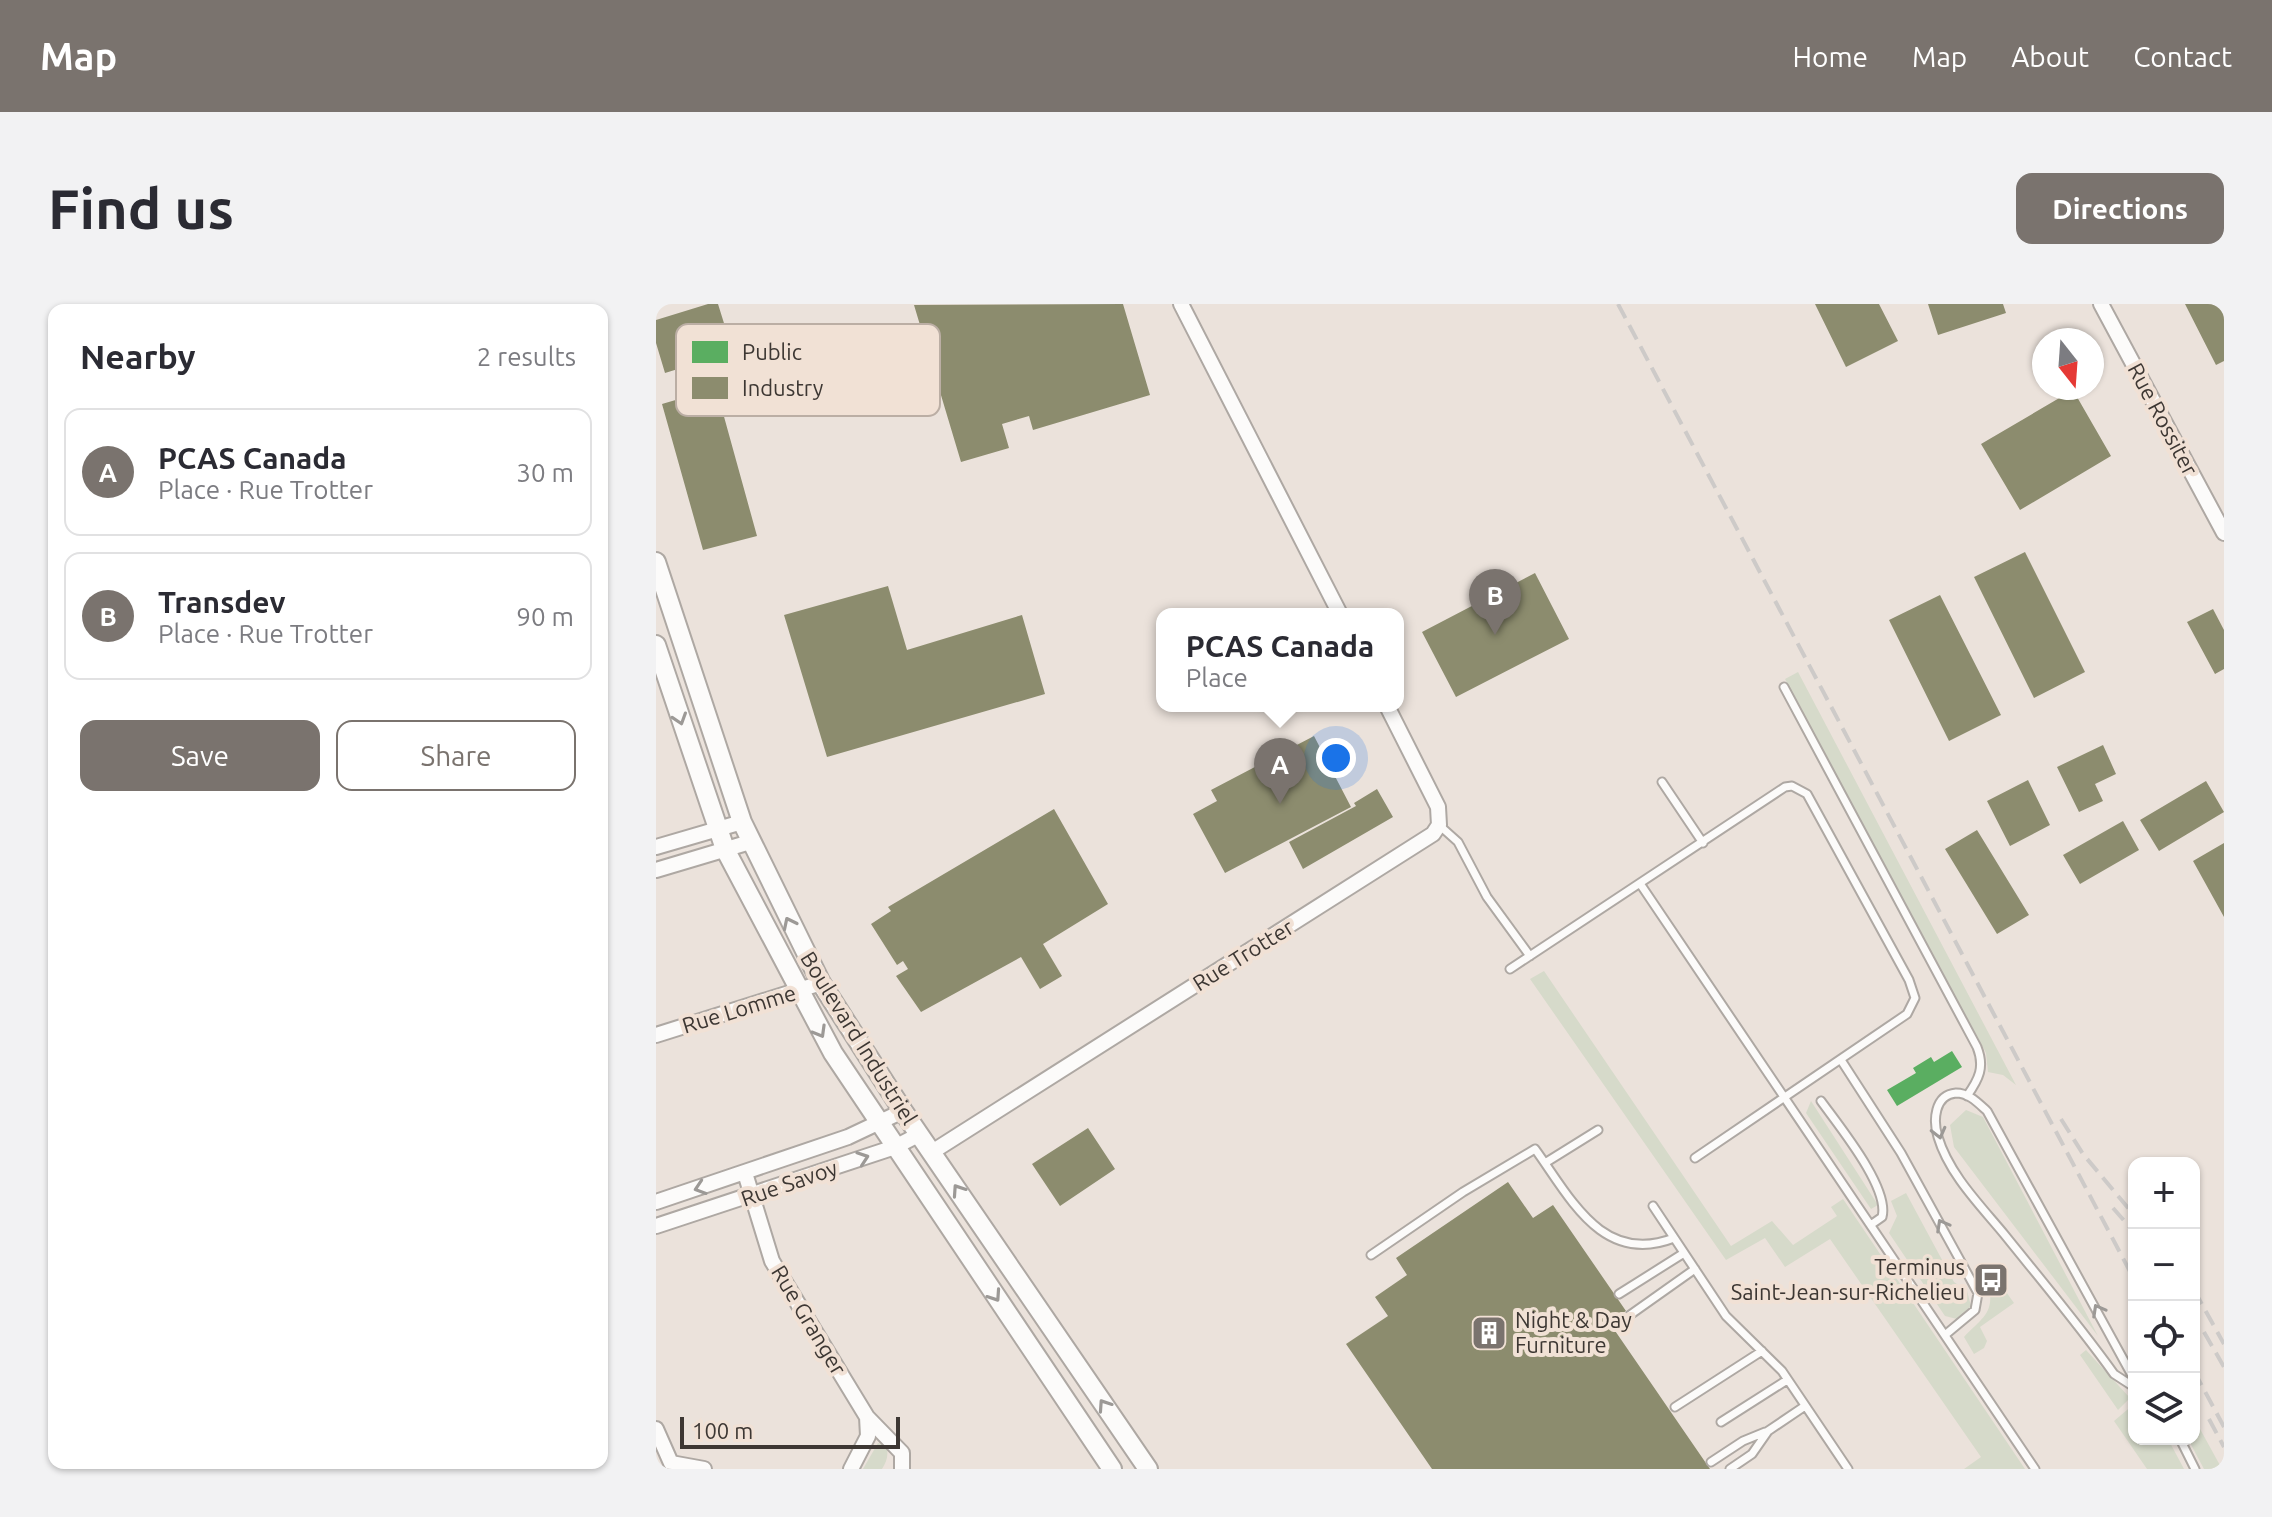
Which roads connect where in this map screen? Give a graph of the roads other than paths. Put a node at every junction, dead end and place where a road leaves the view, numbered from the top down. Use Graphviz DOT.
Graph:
graph roads {
  1 [pos="1181,304"];
  2 [pos="2101,304"];
  3 [pos="2224,533"];
  4 [pos="656,562"];
  5 [pos="1337,608"];
  6 [pos="683,650"];
  7 [pos="658,656"];
  8 [pos="1784,687"];
  9 [pos="1390,712"];
  10 [pos="1662,782"];
  11 [pos="742,822"];
  12 [pos="1439,825"];
  13 [pos="717,829"];
  14 [pos="750,842"];
  15 [pos="1703,843"];
  16 [pos="656,847"];
  17 [pos="725,849"];
  18 [pos="656,870"];
  19 [pos="1641,885"];
  20 [pos="1530,956"];
  21 [pos="1510,969"];
  22 [pos="821,983"];
  23 [pos="797,991"];
  24 [pos="656,1035"];
  25 [pos="1841,1060"];
  26 [pos="1967,1096"];
  27 [pos="1785,1099"];
  28 [pos="1821,1101"];
  29 [pos="903,1111"];
  30 [pos="880,1122"];
  31 [pos="1598,1130"];
  32 [pos="920,1134"];
  33 [pos="895,1147"];
  34 [pos="932,1152"];
  35 [pos="1695,1158"];
  36 [pos="1545,1163"];
  37 [pos="745,1173"];
  38 [pos="752,1197"];
  39 [pos="656,1202"];
  40 [pos="1653,1206"];
  41 [pos="1872,1224"];
  42 [pos="656,1226"];
  43 [pos="1674,1238"];
  44 [pos="1684,1253"];
  45 [pos="1371,1255"];
  46 [pos="1695,1269"];
  47 [pos="1619,1294"];
  48 [pos="1630,1315"];
  49 [pos="1945,1335"];
  50 [pos="1762,1351"];
  51 [pos="2131,1373"];
  52 [pos="1787,1380"];
  53 [pos="2128,1383"];
  54 [pos="1805,1406"];
  55 [pos="1675,1407"];
  56 [pos="867,1417"];
  57 [pos="1721,1422"];
  58 [pos="656,1429"];
  59 [pos="1768,1431"];
  60 [pos="2183,1445"];
  61 [pos="1711,1462"];
  62 [pos="1844,1468"];
  63 [pos="704,1469"];
  64 [pos="851,1469"];
  65 [pos="902,1469"];
  66 [pos="1112,1469"];
  67 [pos="1148,1469"];
  68 [pos="1730,1469"];
  69 [pos="2035,1469"];
  70 [pos="2195,1469"];
  1 -- 5 [label="street"];
  2 -- 3 [label="street, Rue Rossiter"];
  4 -- 6 [label="street, Boulevard Industriel"];
  6 -- 7 [label="street"];
  6 -- 11 [label="street, Boulevard Industriel"];
  7 -- 13 [label="street, Boulevard Industriel, one-way"];
  8 -- 26 [label="lane"];
  9 -- 12 [label="street"];
  10 -- 15 [label="lane"];
  11 -- 13 [label="street"];
  11 -- 14 [label="street, Boulevard Industriel"];
  12 -- 20 [label="lane"];
  12 -- 34 [label="street, Rue Trotter"];
  13 -- 16 [label="street"];
  13 -- 17 [label="street, Boulevard Industriel"];
  14 -- 17 [label="street"];
  22 -- 14 [label="street, Boulevard Industriel, one-way"];
  15 -- 19 [label="lane"];
  15 -- 25 [label="lane"];
  17 -- 18 [label="street"];
  17 -- 23 [label="street, Boulevard Industriel"];
  19 -- 20 [label="lane"];
  19 -- 27 [label="lane"];
  20 -- 21 [label="lane"];
  22 -- 23 [label="street, Rue Lomme"];
  22 -- 29 [label="street, Boulevard Industriel"];
  23 -- 24 [label="street, Rue Lomme"];
  23 -- 30 [label="street, Boulevard Industriel, one-way"];
  25 -- 27 [label="lane"];
  49 -- 25 [label="lane, one-way"];
  51 -- 26 [label="lane, one-way"];
  26 -- 53 [label="lane, one-way"];
  27 -- 35 [label="lane"];
  27 -- 41 [label="lane"];
  28 -- 41 [label="lane"];
  29 -- 30 [label="street, Rue Savoy"];
  29 -- 32 [label="street, Boulevard Industriel"];
  30 -- 33 [label="street, Boulevard Industriel"];
  30 -- 37 [label="street, Rue Savoy"];
  31 -- 36 [label="lane"];
  32 -- 33 [label="street, Rue Savoy"];
  32 -- 34 [label="street, Boulevard Industriel"];
  38 -- 33 [label="street, Rue Savoy, one-way"];
  33 -- 66 [label="street, Boulevard Industriel, one-way"];
  67 -- 34 [label="street, Boulevard Industriel, one-way"];
  36 -- 43 [label="lane"];
  36 -- 45 [label="lane"];
  37 -- 38 [label="street, Rue Granger"];
  37 -- 39 [label="street, Rue Savoy, one-way"];
  38 -- 42 [label="street, Rue Savoy"];
  38 -- 56 [label="street, Rue Granger"];
  40 -- 43 [label="lane"];
  41 -- 49 [label="lane"];
  43 -- 44 [label="lane"];
  44 -- 46 [label="lane"];
  44 -- 47 [label="lane"];
  46 -- 48 [label="lane"];
  46 -- 50 [label="lane"];
  49 -- 69 [label="lane"];
  50 -- 52 [label="lane"];
  50 -- 55 [label="lane"];
  52 -- 54 [label="lane"];
  52 -- 57 [label="lane"];
  54 -- 59 [label="lane"];
  54 -- 62 [label="lane"];
  56 -- 64 [label="street"];
  56 -- 65 [label="street, Rue Granger"];
  58 -- 63 [label="street"];
  59 -- 61 [label="lane"];
  59 -- 68 [label="lane"];
  60 -- 70 [label="lane"];
}
